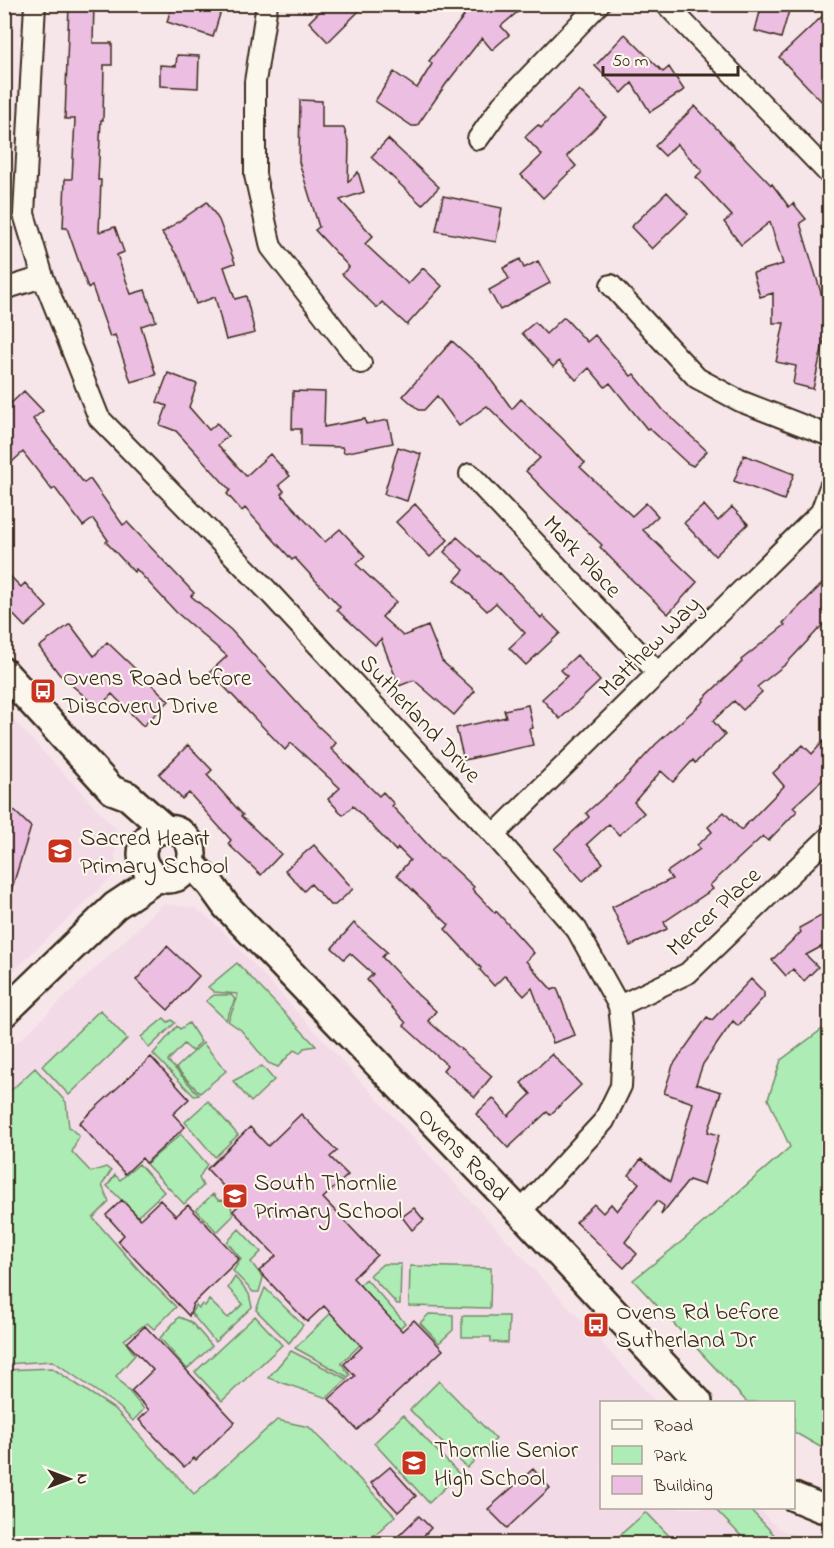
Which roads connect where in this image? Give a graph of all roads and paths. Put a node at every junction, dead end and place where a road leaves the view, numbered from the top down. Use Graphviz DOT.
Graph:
graph roads {
  1 [pos="267,4"];
  2 [pos="599,4"];
  3 [pos="666,4"];
  4 [pos="32,5"];
  5 [pos="478,139"];
  6 [pos="830,175"];
  7 [pos="43,277"];
  8 [pos="611,285"];
  9 [pos="4,289"];
  10 [pos="361,363"];
  11 [pos="830,436"];
  12 [pos="470,474"];
  13 [pos="830,488"];
  14 [pos="4,672"];
  15 [pos="658,673"];
  16 [pos="494,835"];
  17 [pos="830,836"];
  18 [pos="162,859"];
  19 [pos="619,1006"];
  20 [pos="4,1013"];
  21 [pos="520,1212"];
  22 [pos="697,1401"];
  23 [pos="795,1497"];
  24 [pos="830,1509"];
  1 -- 10 [label="street"];
  2 -- 5 [label="street"];
  3 -- 6 [label="street"];
  4 -- 7 [label="street, Sutherland Drive"];
  7 -- 9 [label="street"];
  7 -- 16 [label="street, Sutherland Drive"];
  8 -- 11 [label="street"];
  12 -- 15 [label="street, Mark Place"];
  13 -- 15 [label="street, Matthew Way"];
  14 -- 18 [label="street, Ovens Road"];
  15 -- 16 [label="street, Matthew Way"];
  16 -- 19 [label="street, Sutherland Drive"];
  17 -- 19 [label="street, Mercer Place"];
  18 -- 20 [label="street"];
  18 -- 21 [label="street, Ovens Road"];
  19 -- 21 [label="street, Sutherland Drive"];
  21 -- 22 [label="street, Ovens Road"];
  23 -- 24 [label="street"];
}
